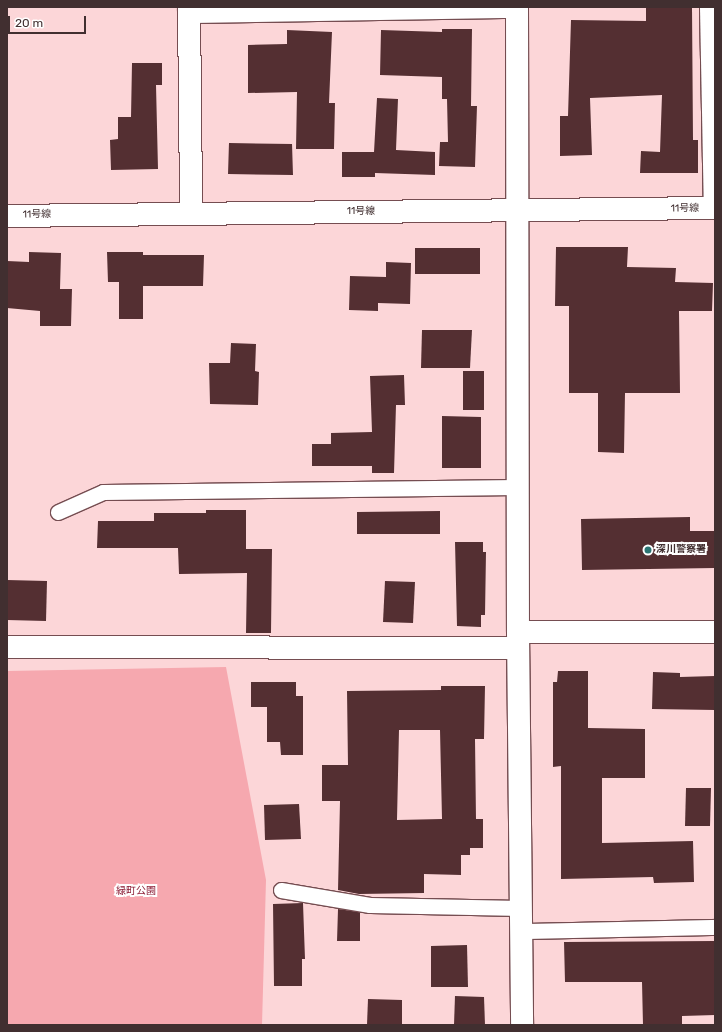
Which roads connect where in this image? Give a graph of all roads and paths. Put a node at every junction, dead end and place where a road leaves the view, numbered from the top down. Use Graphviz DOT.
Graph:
graph roads {
  1 [pos="508,7"];
  2 [pos="517,7"];
  3 [pos="707,7"];
  4 [pos="189,9"];
  5 [pos="713,208"];
  6 [pos="517,212"];
  7 [pos="191,213"];
  8 [pos="7,216"];
  9 [pos="518,487"];
  10 [pos="58,512"];
  11 [pos="715,632"];
  12 [pos="518,640"];
  13 [pos="7,647"];
  14 [pos="281,890"];
  15 [pos="521,908"];
  16 [pos="715,927"];
  17 [pos="522,931"];
  18 [pos="522,1025"];
  1 -- 4 [label="street"];
  2 -- 6 [label="street"];
  3 -- 5 [label="lane"];
  4 -- 7 [label="street"];
  5 -- 6 [label="street, 11号線"];
  6 -- 7 [label="street, 11号線"];
  6 -- 9 [label="street"];
  7 -- 8 [label="street, 11号線"];
  9 -- 10 [label="lane"];
  9 -- 12 [label="street"];
  11 -- 12 [label="street"];
  12 -- 13 [label="street"];
  12 -- 15 [label="street"];
  14 -- 15 [label="lane"];
  15 -- 17 [label="street"];
  16 -- 17 [label="lane"];
  17 -- 18 [label="street"];
}
